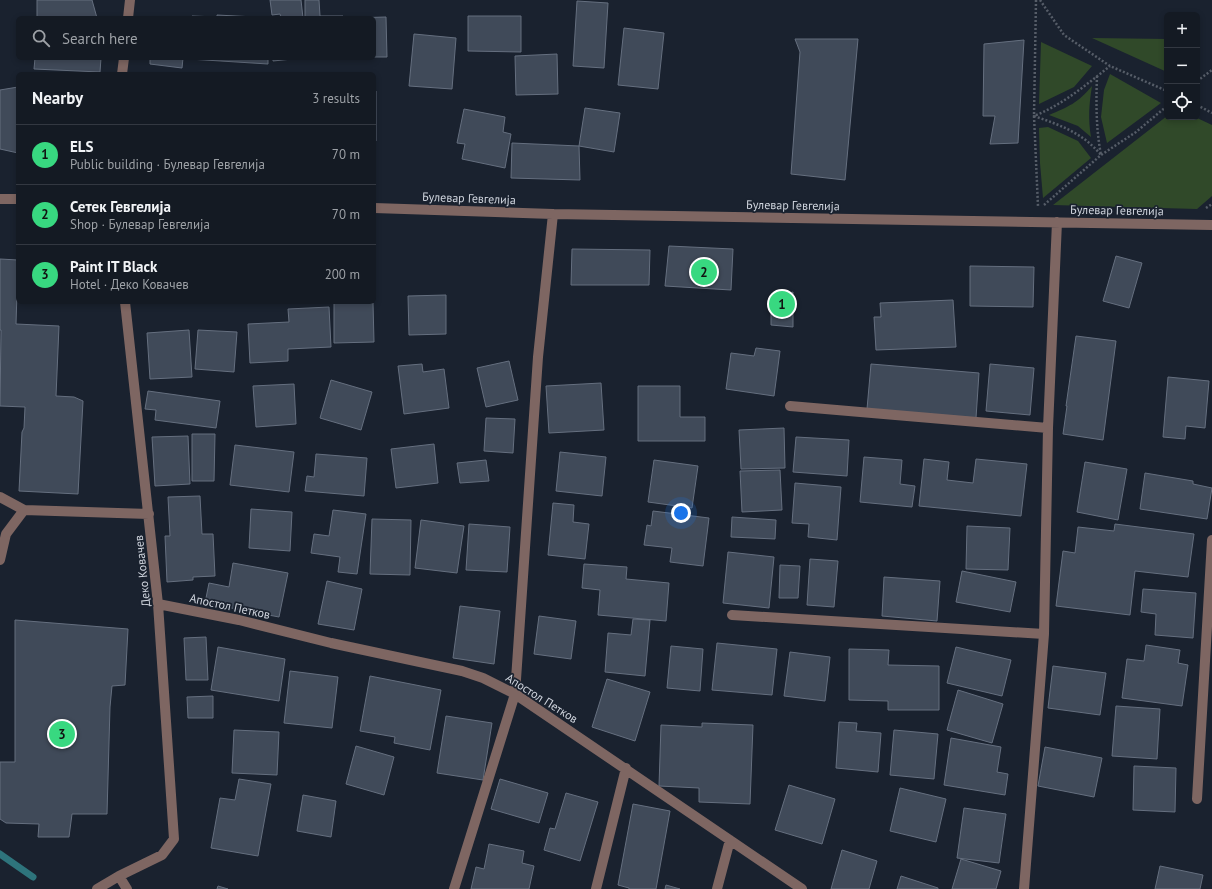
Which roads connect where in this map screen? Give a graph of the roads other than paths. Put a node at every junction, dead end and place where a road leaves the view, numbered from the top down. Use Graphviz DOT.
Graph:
graph roads {
  1 [pos="130,0"];
  2 [pos="128,16"];
  3 [pos="124,60"];
  4 [pos="122,72"];
  5 [pos="0,199"];
  6 [pos="16,199"];
  7 [pos="376,208"];
  8 [pos="553,214"];
  9 [pos="1056,222"];
  10 [pos="1212,225"];
  11 [pos="125,304"];
  12 [pos="790,406"];
  13 [pos="1048,428"];
  14 [pos="0,497"];
  15 [pos="24,510"];
  16 [pos="149,514"];
  17 [pos="1212,540"];
  18 [pos="0,560"];
  19 [pos="158,604"];
  20 [pos="732,615"];
  21 [pos="1044,634"];
  22 [pos="515,694"];
  23 [pos="626,768"];
  24 [pos="1197,799"];
  25 [pos="730,840"];
  26 [pos="119,876"];
  27 [pos="97,889"];
  28 [pos="127,889"];
  29 [pos="454,889"];
  30 [pos="596,889"];
  31 [pos="717,889"];
  32 [pos="802,889"];
  33 [pos="1024,889"];
  1 -- 2 [label="street"];
  3 -- 4 [label="street"];
  5 -- 6 [label="street"];
  7 -- 8 [label="street, Булевар Гевгелија"];
  8 -- 9 [label="street, Булевар Гевгелија"];
  8 -- 22 [label="street"];
  9 -- 10 [label="street, Булевар Гевгелија"];
  9 -- 13 [label="street"];
  11 -- 16 [label="street, Деко Ковачев"];
  12 -- 13 [label="street"];
  13 -- 21 [label="street"];
  14 -- 15 [label="street"];
  15 -- 16 [label="street"];
  15 -- 18 [label="street"];
  16 -- 19 [label="street, Деко Ковачев"];
  17 -- 24 [label="street"];
  19 -- 22 [label="street, Апостол Петков"];
  19 -- 26 [label="street, Деко Ковачев"];
  20 -- 21 [label="street"];
  21 -- 33 [label="street"];
  22 -- 23 [label="street, Апостол Петков"];
  22 -- 29 [label="street"];
  23 -- 25 [label="street, Апостол Петков"];
  23 -- 30 [label="street"];
  25 -- 31 [label="street"];
  25 -- 32 [label="street, Апостол Петков"];
  26 -- 27 [label="street"];
  26 -- 28 [label="street"];
}
